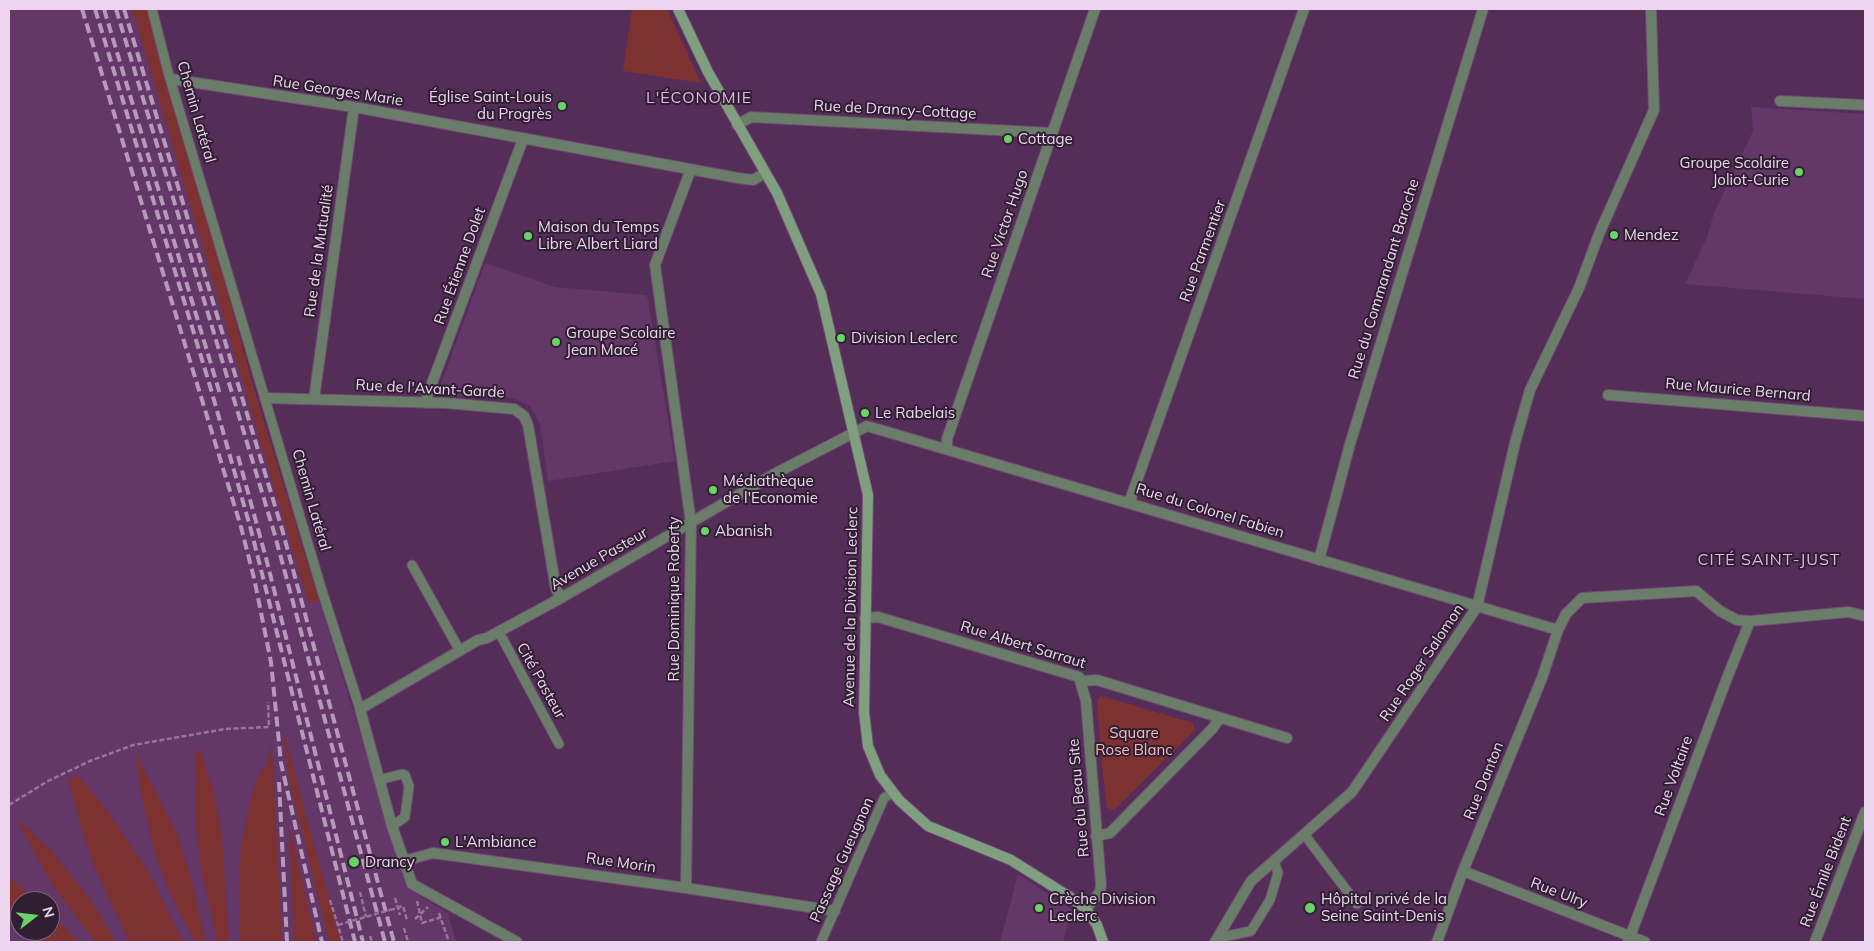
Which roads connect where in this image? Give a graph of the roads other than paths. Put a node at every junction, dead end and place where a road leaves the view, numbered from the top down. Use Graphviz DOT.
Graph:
graph roads {
  1 [pos="152,9"];
  2 [pos="678,9"];
  3 [pos="1095,9"];
  4 [pos="1304,9"];
  5 [pos="1482,9"];
  6 [pos="1651,9"];
  7 [pos="171,80"];
  8 [pos="1780,101"];
  9 [pos="1865,105"];
  10 [pos="354,107"];
  11 [pos="737,125"];
  12 [pos="1052,133"];
  13 [pos="523,139"];
  14 [pos="691,169"];
  15 [pos="765,173"];
  16 [pos="1608,395"];
  17 [pos="264,398"];
  18 [pos="314,399"];
  19 [pos="426,403"];
  20 [pos="1865,416"];
  21 [pos="853,432"];
  22 [pos="946,449"];
  23 [pos="1129,503"];
  24 [pos="691,523"];
  25 [pos="1319,560"];
  26 [pos="412,565"];
  27 [pos="561,598"];
  28 [pos="1477,607"];
  29 [pos="1865,616"];
  30 [pos="865,618"];
  31 [pos="1750,621"];
  32 [pos="1558,630"];
  33 [pos="499,632"];
  34 [pos="460,651"];
  35 [pos="1082,681"];
  36 [pos="360,709"];
  37 [pos="1219,719"];
  38 [pos="1287,738"];
  39 [pos="560,744"];
  40 [pos="379,780"];
  41 [pos="892,793"];
  42 [pos="1865,812"];
  43 [pos="392,826"];
  44 [pos="1304,834"];
  45 [pos="1096,836"];
  46 [pos="404,861"];
  47 [pos="1274,861"];
  48 [pos="1463,871"];
  49 [pos="686,888"];
  50 [pos="1357,904"];
  51 [pos="1086,909"];
  52 [pos="835,911"];
  53 [pos="1629,939"];
  54 [pos="1216,940"];
  55 [pos="517,942"];
  56 [pos="821,942"];
  57 [pos="1103,942"];
  58 [pos="1437,942"];
  59 [pos="1645,942"];
  60 [pos="1815,942"];
  1 -- 7 [label="lane, Chemin Latéral"];
  2 -- 11 [label="street, Avenue de la Division Leclerc"];
  3 -- 12 [label="street, Rue Victor Hugo"];
  4 -- 23 [label="street, Rue Parmentier"];
  5 -- 25 [label="street, Rue du Commandant Baroche"];
  6 -- 28 [label="street, Rue Roger Salomon"];
  7 -- 10 [label="street, Rue Georges Marie"];
  7 -- 17 [label="lane, Chemin Latéral"];
  8 -- 9 [label="street"];
  10 -- 13 [label="street, Rue Georges Marie"];
  10 -- 18 [label="street, Rue de la Mutualité"];
  11 -- 12 [label="street, Rue de Drancy-Cottage"];
  11 -- 15 [label="street, Avenue de la Division Leclerc"];
  12 -- 22 [label="street, Rue Victor Hugo"];
  13 -- 14 [label="street, Rue Georges Marie"];
  13 -- 19 [label="street, Rue Étienne Dolet"];
  14 -- 15 [label="street, Rue Georges Marie"];
  14 -- 24 [label="street, Rue Dominique Roberty"];
  15 -- 21 [label="street, Avenue de la Division Leclerc"];
  16 -- 20 [label="street, Rue Maurice Bernard"];
  17 -- 18 [label="street, Rue de l'Avant-Garde"];
  17 -- 36 [label="lane, Chemin Latéral"];
  18 -- 19 [label="street, Rue de l'Avant-Garde"];
  19 -- 27 [label="street, Rue de l'Avant-Garde"];
  21 -- 22 [label="street, Rue du Colonel Fabien"];
  21 -- 24 [label="street, Avenue Pasteur"];
  21 -- 30 [label="street, Avenue de la Division Leclerc"];
  22 -- 23 [label="street, Rue du Colonel Fabien"];
  23 -- 25 [label="street, Rue du Colonel Fabien"];
  24 -- 27 [label="street, Avenue Pasteur"];
  24 -- 49 [label="street, Rue Dominique Roberty"];
  25 -- 28 [label="street, Rue du Colonel Fabien"];
  26 -- 34 [label="lane"];
  27 -- 33 [label="street, Avenue Pasteur"];
  28 -- 32 [label="street, Rue du Colonel Fabien"];
  28 -- 44 [label="street, Rue Roger Salomon"];
  29 -- 31 [label="street"];
  30 -- 35 [label="street, Rue Albert Sarraut"];
  30 -- 41 [label="street, Avenue de la Division Leclerc"];
  31 -- 32 [label="street, Rue Danton"];
  31 -- 53 [label="street, Rue Voltaire"];
  32 -- 48 [label="street, Rue Danton"];
  33 -- 34 [label="street, Avenue Pasteur"];
  33 -- 39 [label="lane, Cité Pasteur"];
  34 -- 36 [label="street, Avenue Pasteur"];
  35 -- 37 [label="street, Rue Albert Sarraut"];
  35 -- 45 [label="street, Rue du Beau Site"];
  36 -- 40 [label="street, Chemin Latéral"];
  37 -- 38 [label="street, Rue Albert Sarraut"];
  37 -- 45 [label="street"];
  40 -- 43 [label="street, Chemin Latéral"];
  40 -- 43 [label="lane"];
  41 -- 51 [label="street, Avenue de la Division Leclerc"];
  41 -- 52 [label="lane, Passage Gueugnon"];
  42 -- 60 [label="street, Rue Émile Bident"];
  43 -- 46 [label="street, Chemin Latéral"];
  44 -- 47 [label="street, Rue Roger Salomon"];
  44 -- 50 [label="lane"];
  45 -- 51 [label="street, Rue du Beau Site"];
  46 -- 49 [label="street, Rue Morin"];
  46 -- 55 [label="street, Chemin Latéral"];
  47 -- 54 [label="street, Rue Roger Salomon"];
  47 -- 54 [label="lane"];
  48 -- 53 [label="street, Rue Ulry"];
  48 -- 58 [label="street, Rue Danton"];
  49 -- 52 [label="street, Rue Morin"];
  51 -- 57 [label="street, Avenue de la Division Leclerc"];
  52 -- 56 [label="lane, Passage Gueugnon"];
  53 -- 59 [label="street, Rue Ulry"];
}
